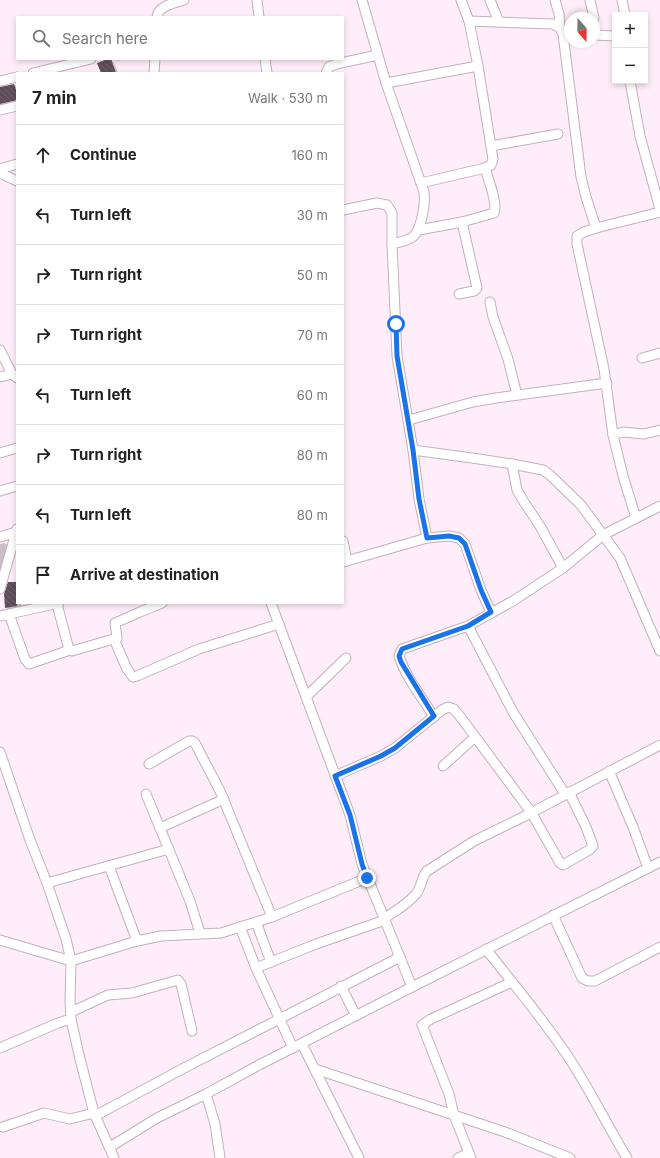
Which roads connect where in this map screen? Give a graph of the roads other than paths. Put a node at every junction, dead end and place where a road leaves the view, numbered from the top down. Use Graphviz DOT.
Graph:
graph roads {
  1 [pos="184,0"];
  2 [pos="257,0"];
  3 [pos="362,0"];
  4 [pos="461,0"];
  5 [pos="490,0"];
  6 [pos="554,0"];
  7 [pos="590,0"];
  8 [pos="622,0"];
  9 [pos="159,9"];
  10 [pos="593,12"];
  11 [pos="624,12"];
  12 [pos="259,16"];
  13 [pos="469,21"];
  14 [pos="499,22"];
  15 [pos="564,32"];
  16 [pos="600,35"];
  17 [pos="612,36"];
  18 [pos="566,48"];
  19 [pos="378,55"];
  20 [pos="87,60"];
  21 [pos="155,60"];
  22 [pos="265,60"];
  23 [pos="478,66"];
  24 [pos="37,72"];
  25 [pos="154,72"];
  26 [pos="267,72"];
  27 [pos="326,72"];
  28 [pos="16,77"];
  29 [pos="0,81"];
  30 [pos="386,83"];
  31 [pos="631,84"];
  32 [pos="16,106"];
  33 [pos="0,110"];
  34 [pos="558,134"];
  35 [pos="491,146"];
  36 [pos="16,164"];
  37 [pos="485,168"];
  38 [pos="0,169"];
  39 [pos="0,173"];
  40 [pos="16,181"];
  41 [pos="421,183"];
  42 [pos="660,209"];
  43 [pos="344,210"];
  44 [pos="660,212"];
  45 [pos="462,222"];
  46 [pos="596,228"];
  47 [pos="419,230"];
  48 [pos="392,244"];
  49 [pos="459,294"];
  50 [pos="490,302"];
  51 [pos="0,350"];
  52 [pos="660,353"];
  53 [pos="642,358"];
  54 [pos="14,376"];
  55 [pos="0,377"];
  56 [pos="607,383"];
  57 [pos="517,395"];
  58 [pos="408,420"];
  59 [pos="660,430"];
  60 [pos="612,435"];
  61 [pos="16,448"];
  62 [pos="413,450"];
  63 [pos="0,453"];
  64 [pos="512,464"];
  65 [pos="16,486"];
  66 [pos="0,490"];
  67 [pos="660,506"];
  68 [pos="636,518"];
  69 [pos="16,530"];
  70 [pos="603,535"];
  71 [pos="0,537"];
  72 [pos="427,538"];
  73 [pos="344,552"];
  74 [pos="345,562"];
  75 [pos="563,568"];
  76 [pos="0,589"];
  77 [pos="54,604"];
  78 [pos="58,604"];
  79 [pos="156,604"];
  80 [pos="271,604"];
  81 [pos="138,607"];
  82 [pos="491,612"];
  83 [pos="4,615"];
  84 [pos="278,624"];
  85 [pos="468,626"];
  86 [pos="660,626"];
  87 [pos="651,630"];
  88 [pos="114,639"];
  89 [pos="70,650"];
  90 [pos="660,651"];
  91 [pos="346,658"];
  92 [pos="306,697"];
  93 [pos="434,716"];
  94 [pos="475,737"];
  95 [pos="660,744"];
  96 [pos="0,752"];
  97 [pos="149,764"];
  98 [pos="443,766"];
  99 [pos="609,771"];
  100 [pos="335,776"];
  101 [pos="567,793"];
  102 [pos="146,794"];
  103 [pos="224,800"];
  104 [pos="532,812"];
  105 [pos="160,828"];
  106 [pos="169,848"];
  107 [pos="660,862"];
  108 [pos="109,866"];
  109 [pos="648,868"];
  110 [pos="367,878"];
  111 [pos="48,883"];
  112 [pos="553,915"];
  113 [pos="272,917"];
  114 [pos="385,919"];
  115 [pos="256,922"];
  116 [pos="240,927"];
  117 [pos="200,933"];
  118 [pos="0,940"];
  119 [pos="137,941"];
  120 [pos="660,947"];
  121 [pos="486,950"];
  122 [pos="400,957"];
  123 [pos="71,961"];
  124 [pos="271,962"];
  125 [pos="256,968"];
  126 [pos="512,982"];
  127 [pos="341,986"];
  128 [pos="412,987"];
  129 [pos="71,1016"];
  130 [pos="356,1016"];
  131 [pos="279,1019"];
  132 [pos="192,1032"];
  133 [pos="302,1044"];
  134 [pos="0,1048"];
  135 [pos="292,1048"];
  136 [pos="315,1070"];
  137 [pos="206,1094"];
  138 [pos="95,1114"];
  139 [pos="454,1115"];
  140 [pos="3,1127"];
  141 [pos="110,1147"];
  142 [pos="470,1155"];
  143 [pos="559,1156"];
  144 [pos="114,1158"];
  145 [pos="220,1158"];
  146 [pos="359,1158"];
  147 [pos="458,1158"];
  148 [pos="570,1158"];
  149 [pos="627,1158"];
  1 -- 9 [label="street"];
  2 -- 12 [label="street"];
  3 -- 19 [label="street"];
  4 -- 13 [label="street"];
  5 -- 14 [label="street"];
  6 -- 15 [label="street"];
  7 -- 10 [label="street"];
  8 -- 11 [label="street"];
  13 -- 14 [label="street"];
  13 -- 23 [label="street"];
  14 -- 15 [label="street"];
  16 -- 17 [label="street"];
  18 -- 46 [label="street"];
  19 -- 27 [label="street"];
  19 -- 30 [label="street"];
  20 -- 24 [label="street"];
  21 -- 25 [label="street"];
  22 -- 26 [label="street"];
  23 -- 30 [label="street"];
  23 -- 35 [label="street"];
  28 -- 29 [label="street"];
  30 -- 41 [label="street"];
  31 -- 42 [label="street"];
  32 -- 33 [label="street"];
  34 -- 35 [label="street"];
  35 -- 37 [label="street"];
  36 -- 38 [label="street"];
  37 -- 41 [label="street"];
  37 -- 45 [label="street"];
  39 -- 40 [label="street"];
  41 -- 47 [label="street"];
  43 -- 48 [label="street"];
  44 -- 46 [label="street"];
  45 -- 47 [label="street"];
  45 -- 49 [label="street"];
  46 -- 56 [label="street"];
  47 -- 48 [label="street"];
  48 -- 58 [label="street"];
  50 -- 57 [label="street"];
  51 -- 54 [label="street"];
  52 -- 53 [label="street"];
  54 -- 55 [label="street"];
  56 -- 57 [label="street"];
  56 -- 60 [label="street"];
  57 -- 58 [label="street"];
  58 -- 62 [label="street"];
  59 -- 60 [label="street"];
  60 -- 68 [label="street"];
  61 -- 63 [label="street"];
  62 -- 64 [label="street"];
  62 -- 72 [label="street"];
  64 -- 70 [label="street"];
  64 -- 75 [label="street"];
  65 -- 66 [label="street"];
  67 -- 68 [label="street"];
  68 -- 70 [label="street"];
  69 -- 71 [label="street"];
  69 -- 76 [label="street"];
  70 -- 75 [label="street"];
  70 -- 87 [label="street"];
  72 -- 74 [label="street"];
  72 -- 82 [label="street"];
  73 -- 74 [label="street"];
  75 -- 82 [label="street"];
  77 -- 83 [label="street"];
  78 -- 89 [label="street"];
  79 -- 81 [label="street"];
  80 -- 84 [label="street"];
  81 -- 88 [label="street"];
  82 -- 85 [label="street"];
  83 -- 89 [label="street"];
  84 -- 88 [label="street"];
  84 -- 92 [label="street"];
  85 -- 93 [label="street"];
  85 -- 101 [label="street"];
  86 -- 87 [label="street"];
  87 -- 90 [label="street"];
  88 -- 89 [label="street"];
  91 -- 92 [label="street"];
  92 -- 100 [label="street"];
  93 -- 94 [label="street"];
  93 -- 100 [label="street"];
  94 -- 98 [label="street"];
  94 -- 104 [label="street"];
  95 -- 99 [label="street"];
  96 -- 111 [label="street"];
  97 -- 103 [label="street"];
  99 -- 101 [label="street"];
  99 -- 109 [label="street"];
  100 -- 110 [label="street"];
  101 -- 104 [label="street"];
  101 -- 104 [label="street"];
  102 -- 105 [label="street"];
  103 -- 105 [label="street"];
  103 -- 113 [label="street"];
  104 -- 114 [label="street"];
  105 -- 106 [label="street"];
  106 -- 108 [label="street"];
  106 -- 117 [label="street"];
  107 -- 109 [label="street"];
  108 -- 111 [label="street"];
  108 -- 119 [label="street"];
  109 -- 112 [label="street"];
  110 -- 113 [label="street"];
  110 -- 114 [label="street"];
  111 -- 123 [label="street"];
  112 -- 120 [label="street"];
  112 -- 121 [label="street"];
  113 -- 115 [label="street"];
  114 -- 122 [label="street"];
  114 -- 124 [label="street"];
  115 -- 116 [label="street"];
  115 -- 124 [label="street"];
  116 -- 117 [label="street"];
  116 -- 125 [label="street"];
  117 -- 119 [label="street"];
  118 -- 123 [label="street"];
  119 -- 123 [label="street"];
  121 -- 126 [label="street"];
  121 -- 128 [label="street"];
  122 -- 127 [label="street"];
  122 -- 128 [label="street"];
  123 -- 129 [label="street"];
  124 -- 125 [label="street"];
  125 -- 131 [label="street"];
  126 -- 139 [label="street"];
  126 -- 149 [label="street"];
  127 -- 130 [label="street"];
  127 -- 131 [label="street"];
  128 -- 130 [label="street"];
  129 -- 132 [label="street"];
  129 -- 134 [label="street"];
  129 -- 138 [label="street"];
  130 -- 133 [label="street"];
  131 -- 135 [label="street"];
  131 -- 138 [label="street"];
  133 -- 135 [label="street"];
  133 -- 136 [label="street"];
  135 -- 137 [label="street"];
  136 -- 139 [label="street"];
  136 -- 146 [label="street"];
  137 -- 141 [label="street"];
  137 -- 145 [label="street"];
  138 -- 140 [label="street"];
  138 -- 141 [label="street"];
  139 -- 142 [label="street"];
  139 -- 143 [label="street"];
  141 -- 144 [label="street"];
  142 -- 147 [label="street"];
  143 -- 148 [label="street"];
}
